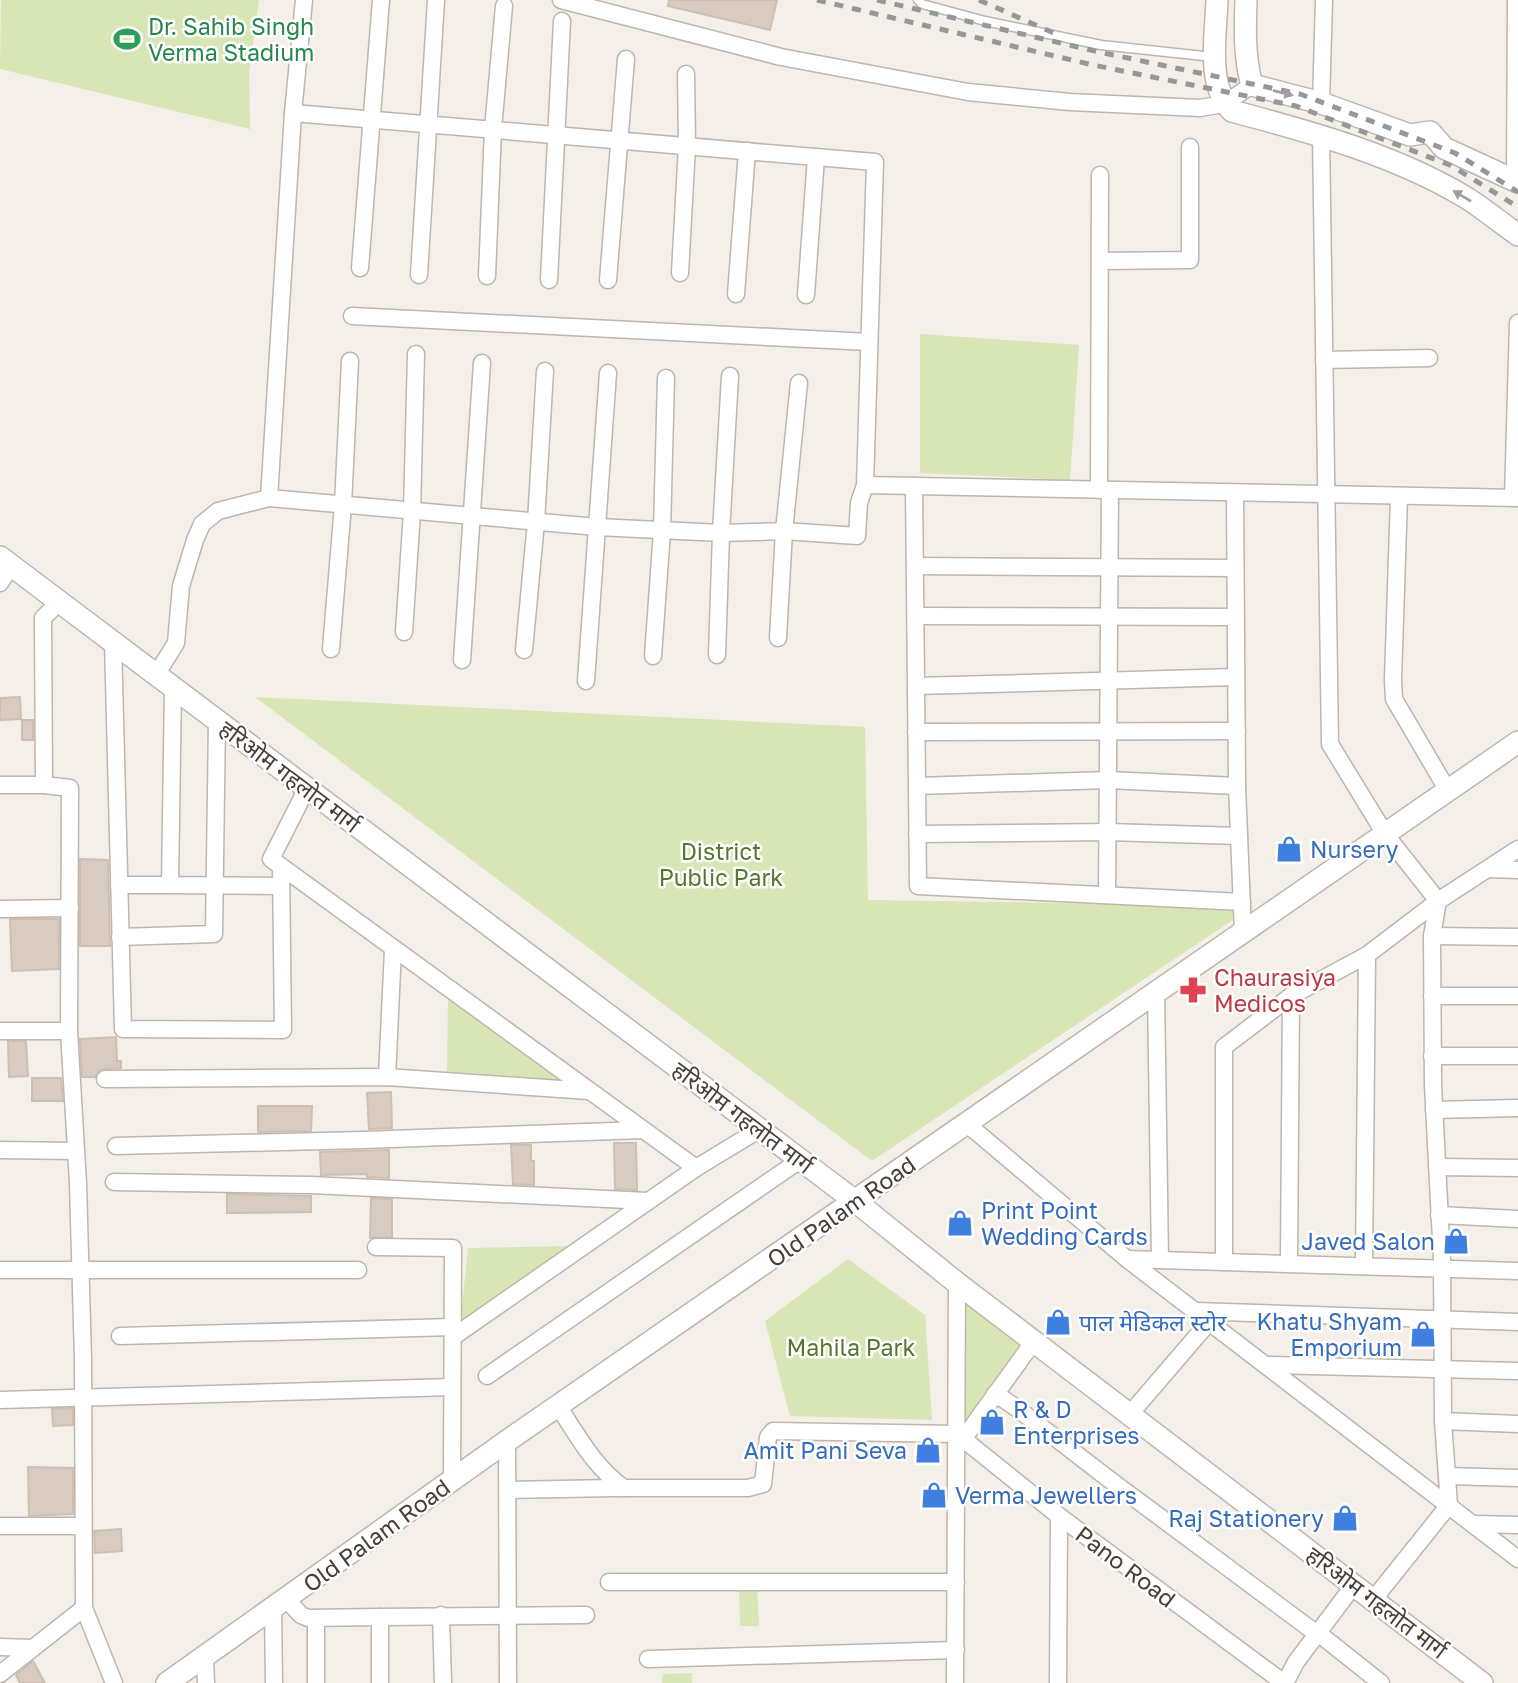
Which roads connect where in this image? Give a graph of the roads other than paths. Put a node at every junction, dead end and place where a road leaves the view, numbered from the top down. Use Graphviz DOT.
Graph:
graph roads {
  1 [pos="304,0"];
  2 [pos="381,0"];
  3 [pos="436,0"];
  4 [pos="561,0"];
  5 [pos="918,0"];
  6 [pos="1217,0"];
  7 [pos="1246,0"];
  8 [pos="1324,0"];
  9 [pos="1516,0"];
  10 [pos="504,6"];
  11 [pos="562,21"];
  12 [pos="1216,57"];
  13 [pos="626,59"];
  14 [pos="686,74"];
  15 [pos="1252,85"];
  16 [pos="1321,103"];
  17 [pos="1224,104"];
  18 [pos="293,113"];
  19 [pos="370,119"];
  20 [pos="428,124"];
  21 [pos="493,130"];
  22 [pos="1321,134"];
  23 [pos="556,135"];
  24 [pos="618,140"];
  25 [pos="687,146"];
  26 [pos="1190,147"];
  27 [pos="747,151"];
  28 [pos="816,157"];
  29 [pos="1100,175"];
  30 [pos="1516,181"];
  31 [pos="1518,235"];
  32 [pos="1100,261"];
  33 [pos="360,268"];
  34 [pos="680,273"];
  35 [pos="419,275"];
  36 [pos="488,276"];
  37 [pos="549,280"];
  38 [pos="608,280"];
  39 [pos="736,294"];
  40 [pos="806,295"];
  41 [pos="352,316"];
  42 [pos="1518,323"];
  43 [pos="869,342"];
  44 [pos="416,354"];
  45 [pos="1429,358"];
  46 [pos="1324,360"];
  47 [pos="350,361"];
  48 [pos="482,363"];
  49 [pos="545,371"];
  50 [pos="608,373"];
  51 [pos="730,376"];
  52 [pos="666,378"];
  53 [pos="799,383"];
  54 [pos="865,485"];
  55 [pos="914,486"];
  56 [pos="1105,490"];
  57 [pos="1235,493"];
  58 [pos="1326,495"];
  59 [pos="1399,496"];
  60 [pos="269,498"];
  61 [pos="1515,498"];
  62 [pos="343,505"];
  63 [pos="412,512"];
  64 [pos="472,518"];
  65 [pos="536,522"];
  66 [pos="597,527"];
  67 [pos="662,531"];
  68 [pos="784,531"];
  69 [pos="721,533"];
  70 [pos="915,566"];
  71 [pos="4,568"];
  72 [pos="1110,568"];
  73 [pos="1235,568"];
  74 [pos="59,602"];
  75 [pos="916,616"];
  76 [pos="1109,617"];
  77 [pos="1236,617"];
  78 [pos="404,632"];
  79 [pos="778,638"];
  80 [pos="113,642"];
  81 [pos="331,649"];
  82 [pos="524,650"];
  83 [pos="653,656"];
  84 [pos="717,656"];
  85 [pos="461,660"];
  86 [pos="1236,677"];
  87 [pos="1109,679"];
  88 [pos="164,681"];
  89 [pos="586,681"];
  90 [pos="916,686"];
  91 [pos="216,720"];
  92 [pos="916,732"];
  93 [pos="1109,732"];
  94 [pos="1237,732"];
  95 [pos="1518,743"];
  96 [pos="1108,780"];
  97 [pos="0,785"];
  98 [pos="44,785"];
  99 [pos="917,786"];
  100 [pos="1237,786"];
  101 [pos="307,788"];
  102 [pos="1448,791"];
  103 [pos="1108,832"];
  104 [pos="917,834"];
  105 [pos="1385,834"];
  106 [pos="1239,836"];
  107 [pos="1518,849"];
  108 [pos="281,867"];
  109 [pos="1488,869"];
  110 [pos="1518,870"];
  111 [pos="119,885"];
  112 [pos="170,885"];
  113 [pos="281,886"];
  114 [pos="215,887"];
  115 [pos="1107,895"];
  116 [pos="1438,901"];
  117 [pos="1242,902"];
  118 [pos="69,908"];
  119 [pos="0,909"];
  120 [pos="1243,933"];
  121 [pos="1432,936"];
  122 [pos="120,937"];
  123 [pos="1518,937"];
  124 [pos="393,949"];
  125 [pos="1367,955"];
  126 [pos="1156,992"];
  127 [pos="1291,996"];
  128 [pos="1432,996"];
  129 [pos="1518,996"];
  130 [pos="0,1031"];
  131 [pos="69,1031"];
  132 [pos="1432,1056"];
  133 [pos="1518,1056"];
  134 [pos="387,1077"];
  135 [pos="104,1079"];
  136 [pos="589,1091"];
  137 [pos="1518,1108"];
  138 [pos="1434,1110"];
  139 [pos="967,1124"];
  140 [pos="760,1129"];
  141 [pos="643,1130"];
  142 [pos="117,1146"];
  143 [pos="0,1150"];
  144 [pos="76,1151"];
  145 [pos="800,1160"];
  146 [pos="1437,1167"];
  147 [pos="696,1168"];
  148 [pos="1518,1168"];
  149 [pos="114,1182"];
  150 [pos="648,1201"];
  151 [pos="855,1201"];
  152 [pos="1439,1215"];
  153 [pos="1518,1219"];
  154 [pos="376,1247"];
  155 [pos="1127,1259"];
  156 [pos="1160,1260"];
  157 [pos="1224,1262"];
  158 [pos="1289,1264"];
  159 [pos="1364,1266"];
  160 [pos="1441,1268"];
  161 [pos="0,1270"];
  162 [pos="80,1270"];
  163 [pos="358,1270"];
  164 [pos="1518,1271"];
  165 [pos="957,1283"];
  166 [pos="1195,1311"];
  167 [pos="1443,1318"];
  168 [pos="1209,1322"];
  169 [pos="1518,1322"];
  170 [pos="453,1332"];
  171 [pos="120,1336"];
  172 [pos="1034,1341"];
  173 [pos="1266,1365"];
  174 [pos="1443,1368"];
  175 [pos="1518,1371"];
  176 [pos="487,1376"];
  177 [pos="452,1387"];
  178 [pos="995,1394"];
  179 [pos="84,1396"];
  180 [pos="0,1400"];
  181 [pos="558,1406"];
  182 [pos="1130,1414"];
  183 [pos="1443,1421"];
  184 [pos="1518,1424"];
  185 [pos="960,1436"];
  186 [pos="507,1441"];
  187 [pos="1447,1476"];
  188 [pos="1518,1478"];
  189 [pos="452,1480"];
  190 [pos="624,1488"];
  191 [pos="508,1490"];
  192 [pos="1449,1505"];
  193 [pos="1059,1516"];
  194 [pos="1475,1524"];
  195 [pos="1518,1525"];
  196 [pos="0,1526"];
  197 [pos="83,1526"];
  198 [pos="1518,1559"];
  199 [pos="609,1582"];
  200 [pos="956,1582"];
  201 [pos="1353,1585"];
  202 [pos="1373,1600"];
  203 [pos="280,1603"];
  204 [pos="84,1608"];
  205 [pos="508,1614"];
  206 [pos="441,1615"];
  207 [pos="586,1615"];
  208 [pos="380,1616"];
  209 [pos="316,1618"];
  210 [pos="1318,1634"];
  211 [pos="0,1647"];
  212 [pos="33,1648"];
  213 [pos="956,1650"];
  214 [pos="205,1658"];
  215 [pos="648,1659"];
  216 [pos="0,1674"];
  217 [pos="114,1683"];
  218 [pos="167,1683"];
  219 [pos="206,1683"];
  220 [pos="274,1683"];
  221 [pos="316,1683"];
  222 [pos="380,1683"];
  223 [pos="443,1683"];
  224 [pos="508,1683"];
  225 [pos="955,1683"];
  226 [pos="1058,1683"];
  227 [pos="1285,1683"];
  228 [pos="1381,1683"];
  229 [pos="1482,1683"];
  1 -- 18 [label="street"];
  2 -- 19 [label="street"];
  3 -- 20 [label="street"];
  4 -- 17 [label="street"];
  5 -- 12 [label="lane"];
  6 -- 12 [label="street"];
  7 -- 15 [label="street"];
  8 -- 16 [label="street"];
  9 -- 30 [label="street"];
  10 -- 21 [label="street"];
  11 -- 23 [label="street"];
  12 -- 17 [label="street"];
  13 -- 24 [label="street"];
  14 -- 25 [label="street"];
  15 -- 16 [label="street, one-way"];
  15 -- 17 [label="street"];
  16 -- 30 [label="street"];
  17 -- 22 [label="street"];
  18 -- 19 [label="street"];
  18 -- 60 [label="street"];
  19 -- 20 [label="street"];
  19 -- 33 [label="street"];
  20 -- 21 [label="street"];
  20 -- 35 [label="street"];
  21 -- 23 [label="street"];
  21 -- 36 [label="street"];
  31 -- 22 [label="street, one-way"];
  22 -- 46 [label="street"];
  23 -- 24 [label="street"];
  23 -- 37 [label="street"];
  24 -- 25 [label="street"];
  24 -- 38 [label="street"];
  25 -- 27 [label="street"];
  25 -- 34 [label="street"];
  26 -- 32 [label="street"];
  27 -- 28 [label="street"];
  27 -- 39 [label="street"];
  28 -- 40 [label="street"];
  28 -- 43 [label="street"];
  29 -- 32 [label="street"];
  32 -- 56 [label="street"];
  41 -- 43 [label="street"];
  42 -- 61 [label="street"];
  43 -- 54 [label="street"];
  44 -- 63 [label="street"];
  45 -- 46 [label="street"];
  46 -- 58 [label="street"];
  47 -- 62 [label="street"];
  48 -- 64 [label="street"];
  49 -- 65 [label="street"];
  50 -- 66 [label="street"];
  51 -- 69 [label="street"];
  52 -- 67 [label="street"];
  53 -- 68 [label="street"];
  54 -- 55 [label="street"];
  54 -- 68 [label="street"];
  55 -- 56 [label="street"];
  55 -- 70 [label="street"];
  56 -- 57 [label="street"];
  56 -- 72 [label="street"];
  57 -- 58 [label="street"];
  57 -- 73 [label="street"];
  58 -- 59 [label="street"];
  58 -- 105 [label="street"];
  59 -- 61 [label="street"];
  59 -- 102 [label="street"];
  60 -- 62 [label="street"];
  60 -- 88 [label="street"];
  62 -- 63 [label="street"];
  62 -- 81 [label="street"];
  63 -- 64 [label="street"];
  63 -- 78 [label="street"];
  64 -- 65 [label="street"];
  64 -- 85 [label="street"];
  65 -- 66 [label="street"];
  65 -- 82 [label="street"];
  66 -- 67 [label="street"];
  66 -- 89 [label="street"];
  67 -- 69 [label="street"];
  67 -- 83 [label="street"];
  68 -- 69 [label="street"];
  68 -- 79 [label="street"];
  69 -- 84 [label="street"];
  70 -- 72 [label="street"];
  70 -- 75 [label="street"];
  71 -- 74 [label="street, हरिओम गहलोत मार्ग"];
  72 -- 73 [label="street"];
  72 -- 76 [label="street"];
  73 -- 77 [label="street"];
  74 -- 80 [label="street, हरिओम गहलोत मार्ग"];
  74 -- 98 [label="street"];
  75 -- 76 [label="street"];
  75 -- 90 [label="street"];
  76 -- 77 [label="street"];
  76 -- 87 [label="street"];
  77 -- 86 [label="street"];
  80 -- 88 [label="street, हरिओम गहलोत मार्ग"];
  80 -- 111 [label="street"];
  86 -- 87 [label="street"];
  86 -- 94 [label="street"];
  87 -- 90 [label="street"];
  87 -- 93 [label="street"];
  88 -- 91 [label="street, हरिओम गहलोत मार्ग"];
  88 -- 112 [label="street"];
  90 -- 92 [label="street"];
  91 -- 101 [label="street, हरिओम गहलोत मार्ग"];
  91 -- 114 [label="street"];
  92 -- 93 [label="street"];
  92 -- 99 [label="street"];
  93 -- 94 [label="street"];
  93 -- 96 [label="street"];
  94 -- 100 [label="street"];
  95 -- 102 [label="street, Old Palam Road"];
  96 -- 99 [label="street"];
  96 -- 100 [label="street"];
  96 -- 103 [label="street"];
  97 -- 98 [label="street"];
  98 -- 118 [label="street"];
  99 -- 104 [label="street"];
  100 -- 106 [label="street"];
  101 -- 108 [label="street"];
  101 -- 140 [label="street, हरिओम गहलोत मार्ग"];
  102 -- 105 [label="street, Old Palam Road"];
  103 -- 104 [label="street"];
  103 -- 106 [label="street"];
  103 -- 115 [label="street"];
  104 -- 115 [label="street"];
  105 -- 116 [label="street"];
  105 -- 120 [label="street, Old Palam Road"];
  106 -- 117 [label="street"];
  107 -- 109 [label="street"];
  108 -- 113 [label="street"];
  108 -- 124 [label="street"];
  109 -- 110 [label="street"];
  109 -- 116 [label="street"];
  111 -- 112 [label="street"];
  111 -- 122 [label="street"];
  112 -- 114 [label="street"];
  113 -- 114 [label="street"];
  113 -- 122 [label="street"];
  114 -- 122 [label="street"];
  115 -- 117 [label="street"];
  116 -- 121 [label="street"];
  116 -- 125 [label="street"];
  117 -- 120 [label="street"];
  118 -- 119 [label="street"];
  118 -- 131 [label="street"];
  120 -- 126 [label="street, Old Palam Road"];
  121 -- 123 [label="street"];
  121 -- 128 [label="street"];
  124 -- 134 [label="street"];
  124 -- 136 [label="street"];
  125 -- 127 [label="street"];
  125 -- 159 [label="street"];
  126 -- 139 [label="street, Old Palam Road"];
  126 -- 156 [label="street"];
  127 -- 157 [label="street"];
  127 -- 158 [label="street"];
  128 -- 129 [label="street"];
  128 -- 132 [label="street"];
  130 -- 131 [label="street"];
  131 -- 144 [label="street"];
  132 -- 133 [label="street"];
  132 -- 138 [label="street"];
  134 -- 135 [label="street"];
  134 -- 136 [label="street"];
  136 -- 141 [label="street"];
  137 -- 138 [label="street"];
  138 -- 146 [label="street"];
  139 -- 151 [label="street, Old Palam Road"];
  139 -- 155 [label="street"];
  140 -- 145 [label="street, हरिओम गहलोत मार्ग"];
  140 -- 147 [label="street"];
  141 -- 142 [label="street"];
  141 -- 147 [label="street"];
  143 -- 144 [label="street"];
  144 -- 162 [label="street"];
  145 -- 151 [label="street, हरिओम गहलोत मार्ग"];
  145 -- 176 [label="street"];
  146 -- 148 [label="street"];
  146 -- 152 [label="street"];
  147 -- 150 [label="street"];
  149 -- 150 [label="street"];
  150 -- 170 [label="street"];
  151 -- 165 [label="street, हरिओम गहलोत मार्ग"];
  151 -- 181 [label="street, Old Palam Road"];
  152 -- 153 [label="street"];
  152 -- 160 [label="street"];
  154 -- 170 [label="street"];
  155 -- 156 [label="street"];
  155 -- 166 [label="street"];
  156 -- 157 [label="street"];
  157 -- 158 [label="street"];
  158 -- 159 [label="street"];
  159 -- 160 [label="street"];
  160 -- 164 [label="street"];
  160 -- 167 [label="street"];
  161 -- 162 [label="street"];
  162 -- 163 [label="street"];
  162 -- 179 [label="street"];
  165 -- 172 [label="street, हरिओम गहलोत मार्ग"];
  165 -- 185 [label="street"];
  166 -- 167 [label="street"];
  166 -- 168 [label="street"];
  167 -- 169 [label="street"];
  167 -- 174 [label="street"];
  168 -- 173 [label="street"];
  168 -- 182 [label="street"];
  170 -- 171 [label="street"];
  170 -- 177 [label="street"];
  172 -- 178 [label="street"];
  172 -- 182 [label="street, हरिओम गहलोत मार्ग"];
  173 -- 174 [label="street"];
  173 -- 192 [label="street"];
  174 -- 175 [label="street"];
  174 -- 183 [label="street"];
  177 -- 179 [label="street"];
  177 -- 189 [label="street"];
  178 -- 185 [label="street"];
  178 -- 210 [label="street"];
  179 -- 180 [label="street"];
  179 -- 197 [label="street"];
  181 -- 186 [label="street, Old Palam Road"];
  181 -- 190 [label="street"];
  182 -- 201 [label="street, हरिओम गहलोत मार्ग"];
  183 -- 184 [label="street"];
  183 -- 187 [label="street"];
  185 -- 190 [label="street"];
  185 -- 193 [label="street, Pano Road"];
  185 -- 200 [label="street"];
  186 -- 189 [label="street, Old Palam Road"];
  186 -- 191 [label="street"];
  187 -- 188 [label="street"];
  187 -- 192 [label="street"];
  189 -- 203 [label="street, Old Palam Road"];
  190 -- 191 [label="street"];
  191 -- 205 [label="street"];
  192 -- 194 [label="street"];
  192 -- 202 [label="street"];
  193 -- 226 [label="street"];
  193 -- 227 [label="street, Pano Road"];
  194 -- 195 [label="street"];
  194 -- 198 [label="street"];
  196 -- 197 [label="street"];
  197 -- 204 [label="street"];
  199 -- 200 [label="street"];
  200 -- 213 [label="street"];
  201 -- 202 [label="street, हरिओम गहलोत मार्ग"];
  201 -- 210 [label="street"];
  202 -- 229 [label="street, हरिओम गहलोत मार्ग"];
  203 -- 209 [label="street"];
  203 -- 214 [label="street, Old Palam Road"];
  203 -- 220 [label="street"];
  204 -- 212 [label="street"];
  204 -- 217 [label="street"];
  205 -- 206 [label="street"];
  205 -- 207 [label="street"];
  205 -- 224 [label="street"];
  206 -- 208 [label="street"];
  206 -- 223 [label="street"];
  208 -- 209 [label="street"];
  208 -- 222 [label="street"];
  209 -- 221 [label="street"];
  210 -- 227 [label="street"];
  210 -- 228 [label="street"];
  211 -- 212 [label="street"];
  212 -- 216 [label="street"];
  213 -- 215 [label="street"];
  213 -- 225 [label="street"];
  214 -- 218 [label="street, Old Palam Road"];
  214 -- 219 [label="street"];
}
